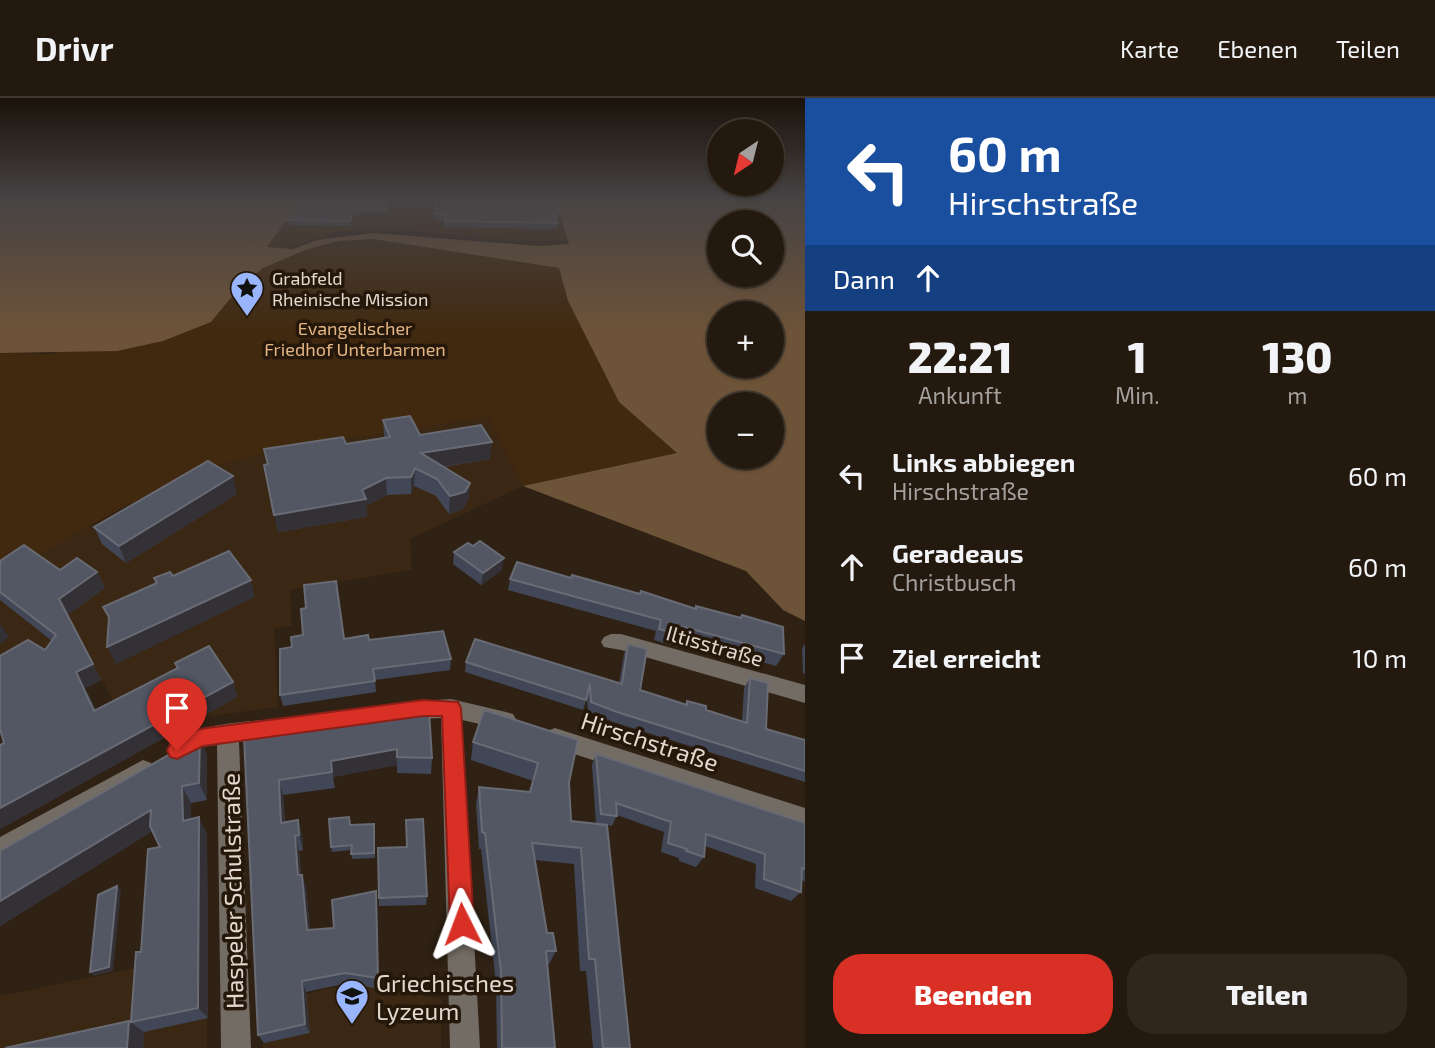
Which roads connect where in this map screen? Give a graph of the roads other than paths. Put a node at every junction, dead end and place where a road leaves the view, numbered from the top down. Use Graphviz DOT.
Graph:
graph roads {
  1 [pos="611,642"];
  2 [pos="805,694"];
  3 [pos="451,708"];
  4 [pos="384,713"];
  5 [pos="293,726"];
  6 [pos="228,734"];
  7 [pos="805,819"];
  8 [pos="0,850"];
  9 [pos="236,1048"];
  10 [pos="465,1048"];
  1 -- 2 [label="street, Iltisstraße"];
  3 -- 4 [label="street, Hirschstraße"];
  3 -- 7 [label="street, Hirschstraße"];
  3 -- 10 [label="street"];
  5 -- 6 [label="street"];
  6 -- 8 [label="street"];
  6 -- 9 [label="street, Haspeler Schulstraße"];
}
